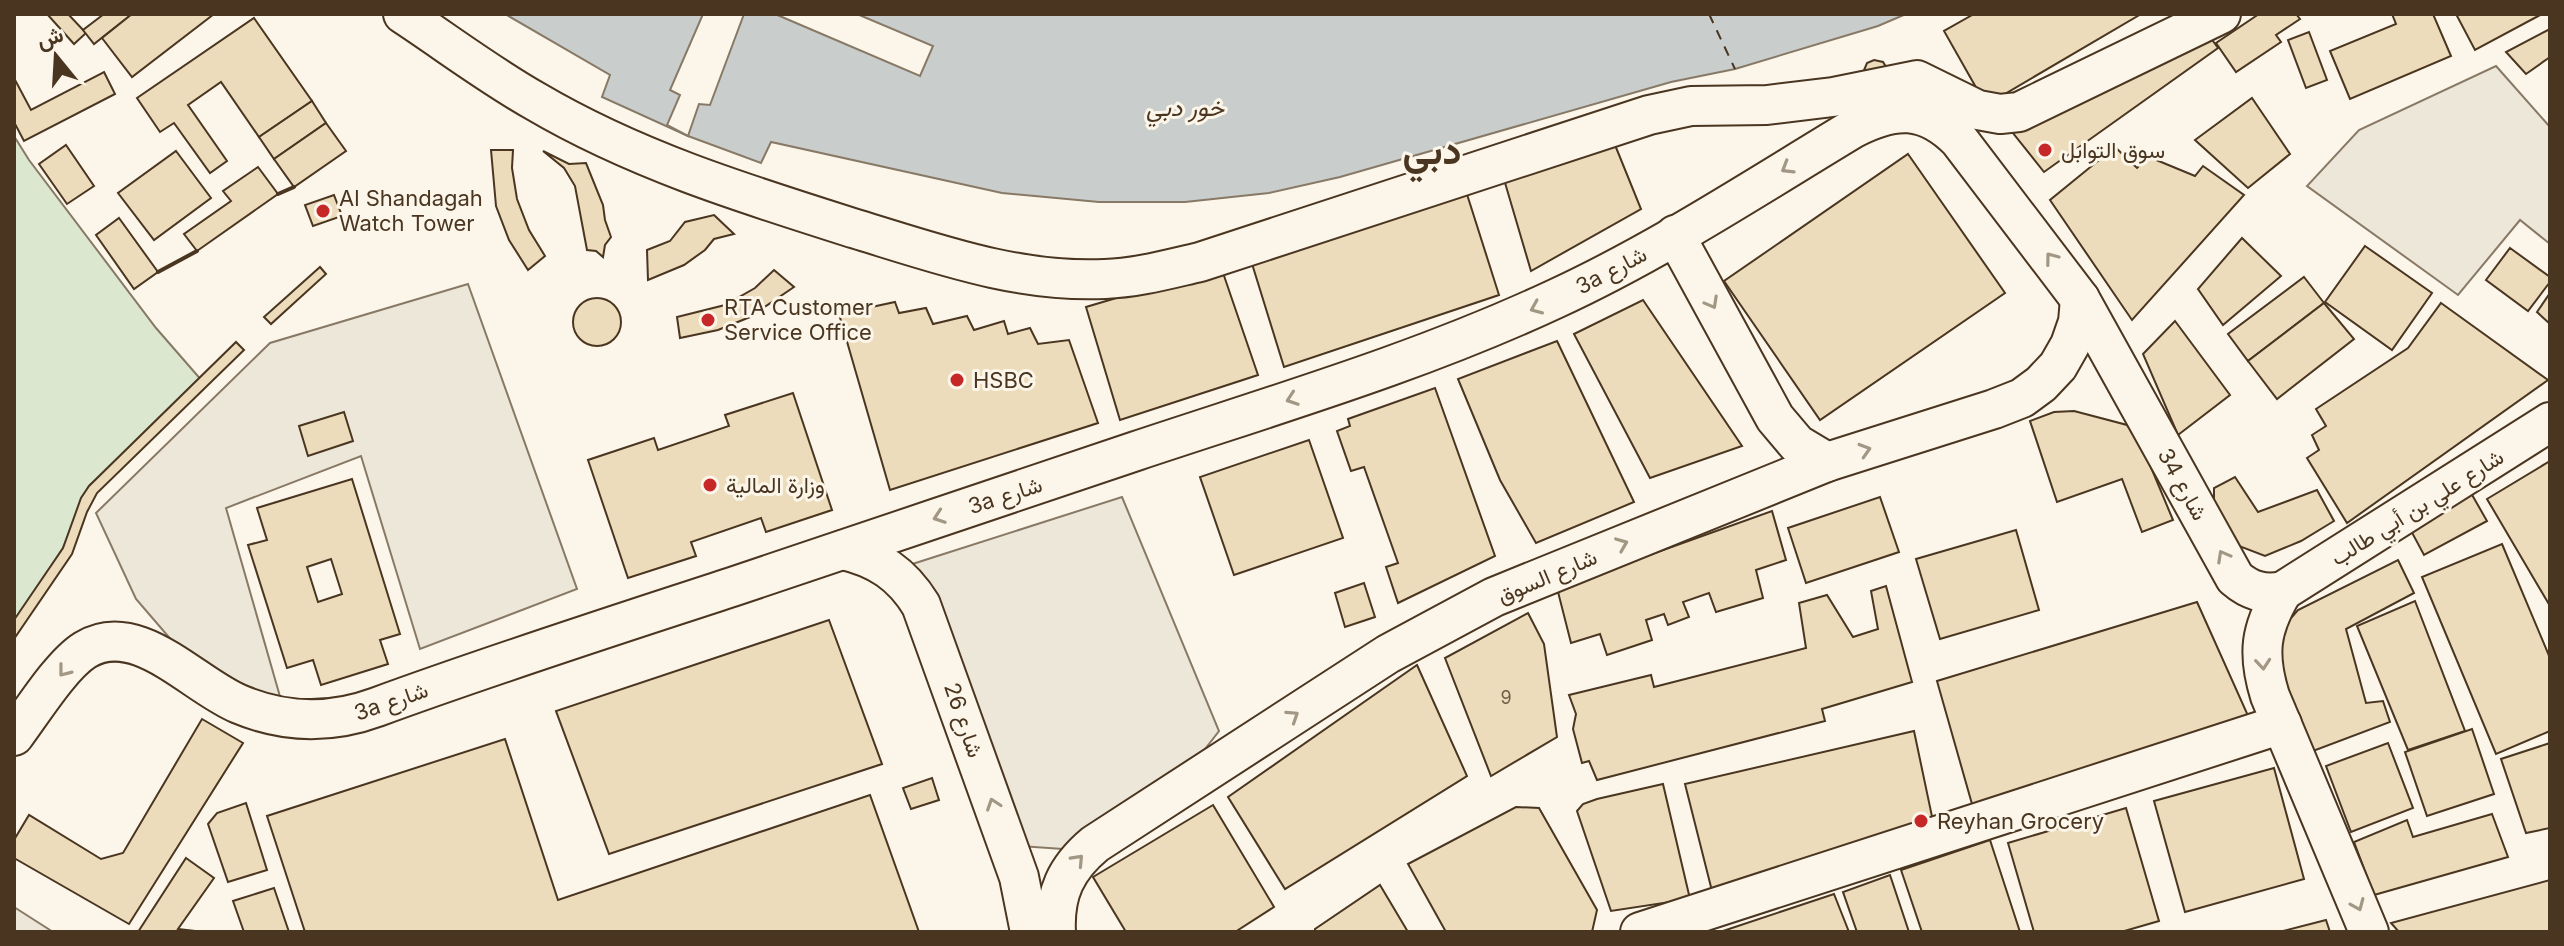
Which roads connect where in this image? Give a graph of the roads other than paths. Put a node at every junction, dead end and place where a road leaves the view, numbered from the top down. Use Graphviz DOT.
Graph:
graph roads {
  1 [pos="403,14"];
  2 [pos="2221,14"];
  3 [pos="1854,128"];
  4 [pos="1675,235"];
  5 [pos="2080,299"];
  6 [pos="2550,422"];
  7 [pos="1827,462"];
  8 [pos="843,550"];
  9 [pos="2283,591"];
  10 [pos="2282,724"];
  11 [pos="14,736"];
  12 [pos="1030,932"];
  13 [pos="1056,932"];
  14 [pos="1640,932"];
  15 [pos="2369,932"];
  1 -- 2 [label="street"];
  3 -- 4 [label="street, 3a شارع, one-way"];
  5 -- 3 [label="street, شارع 34, one-way"];
  4 -- 7 [label="street, one-way"];
  4 -- 8 [label="street, 3a شارع, one-way"];
  7 -- 5 [label="street, شارع السوق, one-way"];
  9 -- 5 [label="street, شارع 34, one-way"];
  6 -- 9 [label="street, شارع علي بن أبي طالب"];
  13 -- 7 [label="street, شارع السوق, one-way"];
  8 -- 11 [label="street, 3a شارع, one-way"];
  12 -- 8 [label="street, شارع 26, one-way"];
  9 -- 10 [label="street, one-way"];
  10 -- 14 [label="street"];
  10 -- 15 [label="street, one-way"];
}
